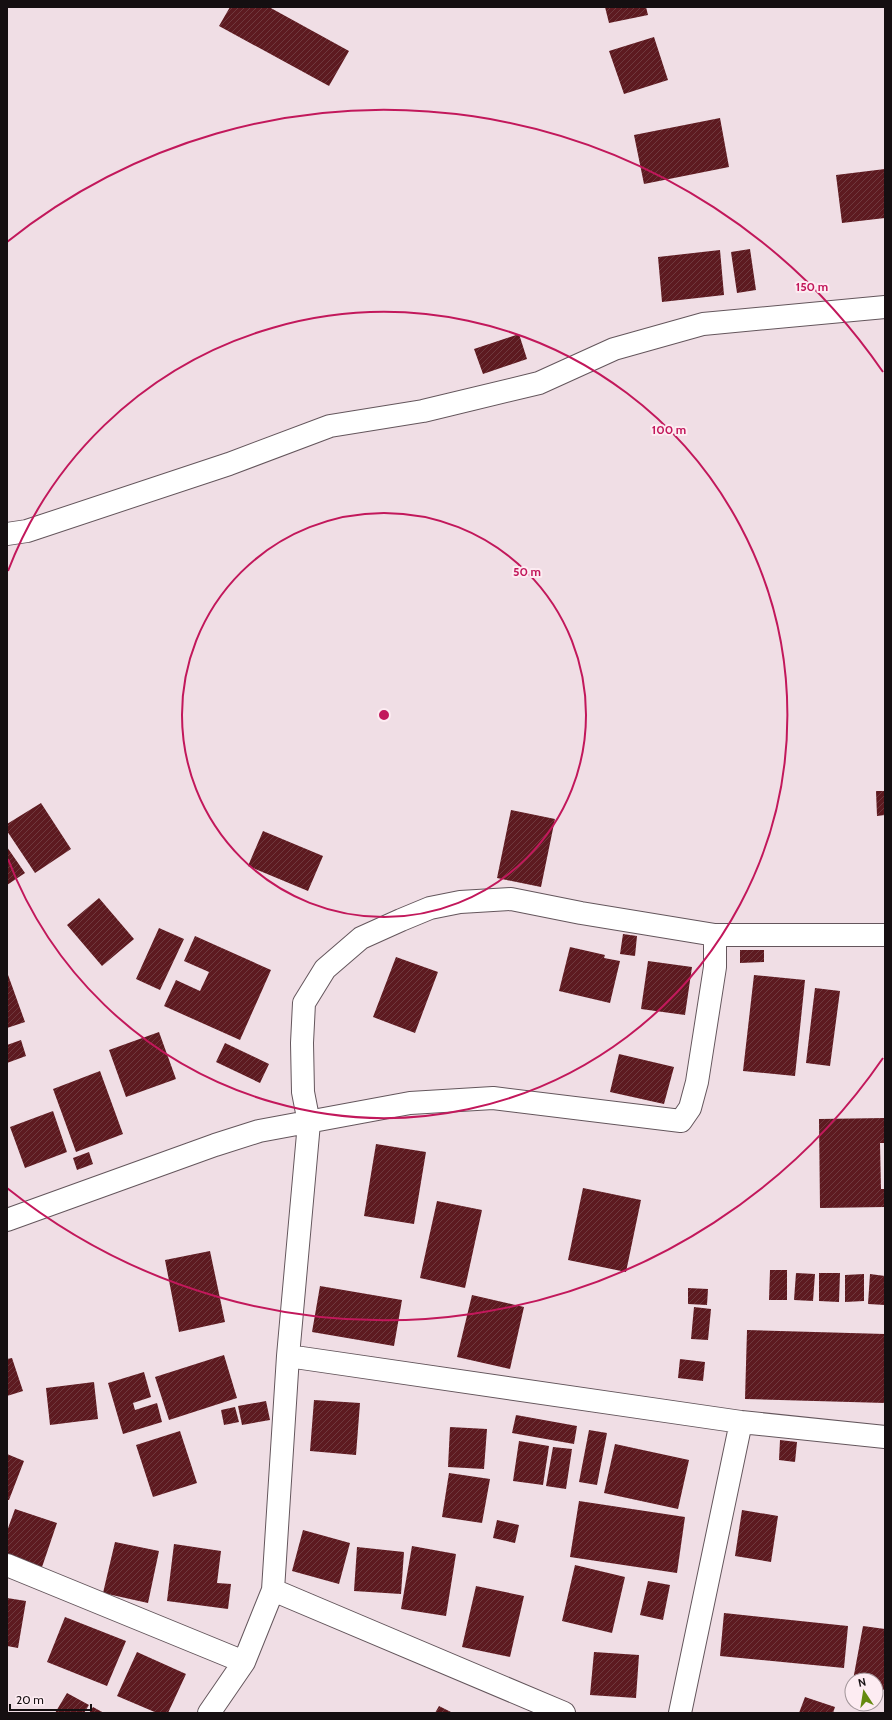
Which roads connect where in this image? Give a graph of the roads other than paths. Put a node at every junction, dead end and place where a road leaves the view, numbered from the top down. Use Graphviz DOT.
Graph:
graph roads {
  1 [pos="885,307"];
  2 [pos="7,534"];
  3 [pos="715,935"];
  4 [pos="885,935"];
  5 [pos="309,1123"];
  6 [pos="7,1220"];
  7 [pos="288,1356"];
  8 [pos="740,1422"];
  9 [pos="885,1436"];
  10 [pos="7,1565"];
  11 [pos="273,1590"];
  12 [pos="244,1662"];
  13 [pos="209,1713"];
  14 [pos="564,1713"];
  15 [pos="680,1713"];
  1 -- 2 [label="street"];
  3 -- 4 [label="street"];
  3 -- 5 [label="street"];
  3 -- 5 [label="street"];
  5 -- 6 [label="street"];
  5 -- 7 [label="street"];
  7 -- 8 [label="street"];
  7 -- 11 [label="street"];
  8 -- 9 [label="street"];
  8 -- 15 [label="street"];
  10 -- 12 [label="street"];
  11 -- 12 [label="street"];
  11 -- 14 [label="street"];
  12 -- 13 [label="street"];
}
